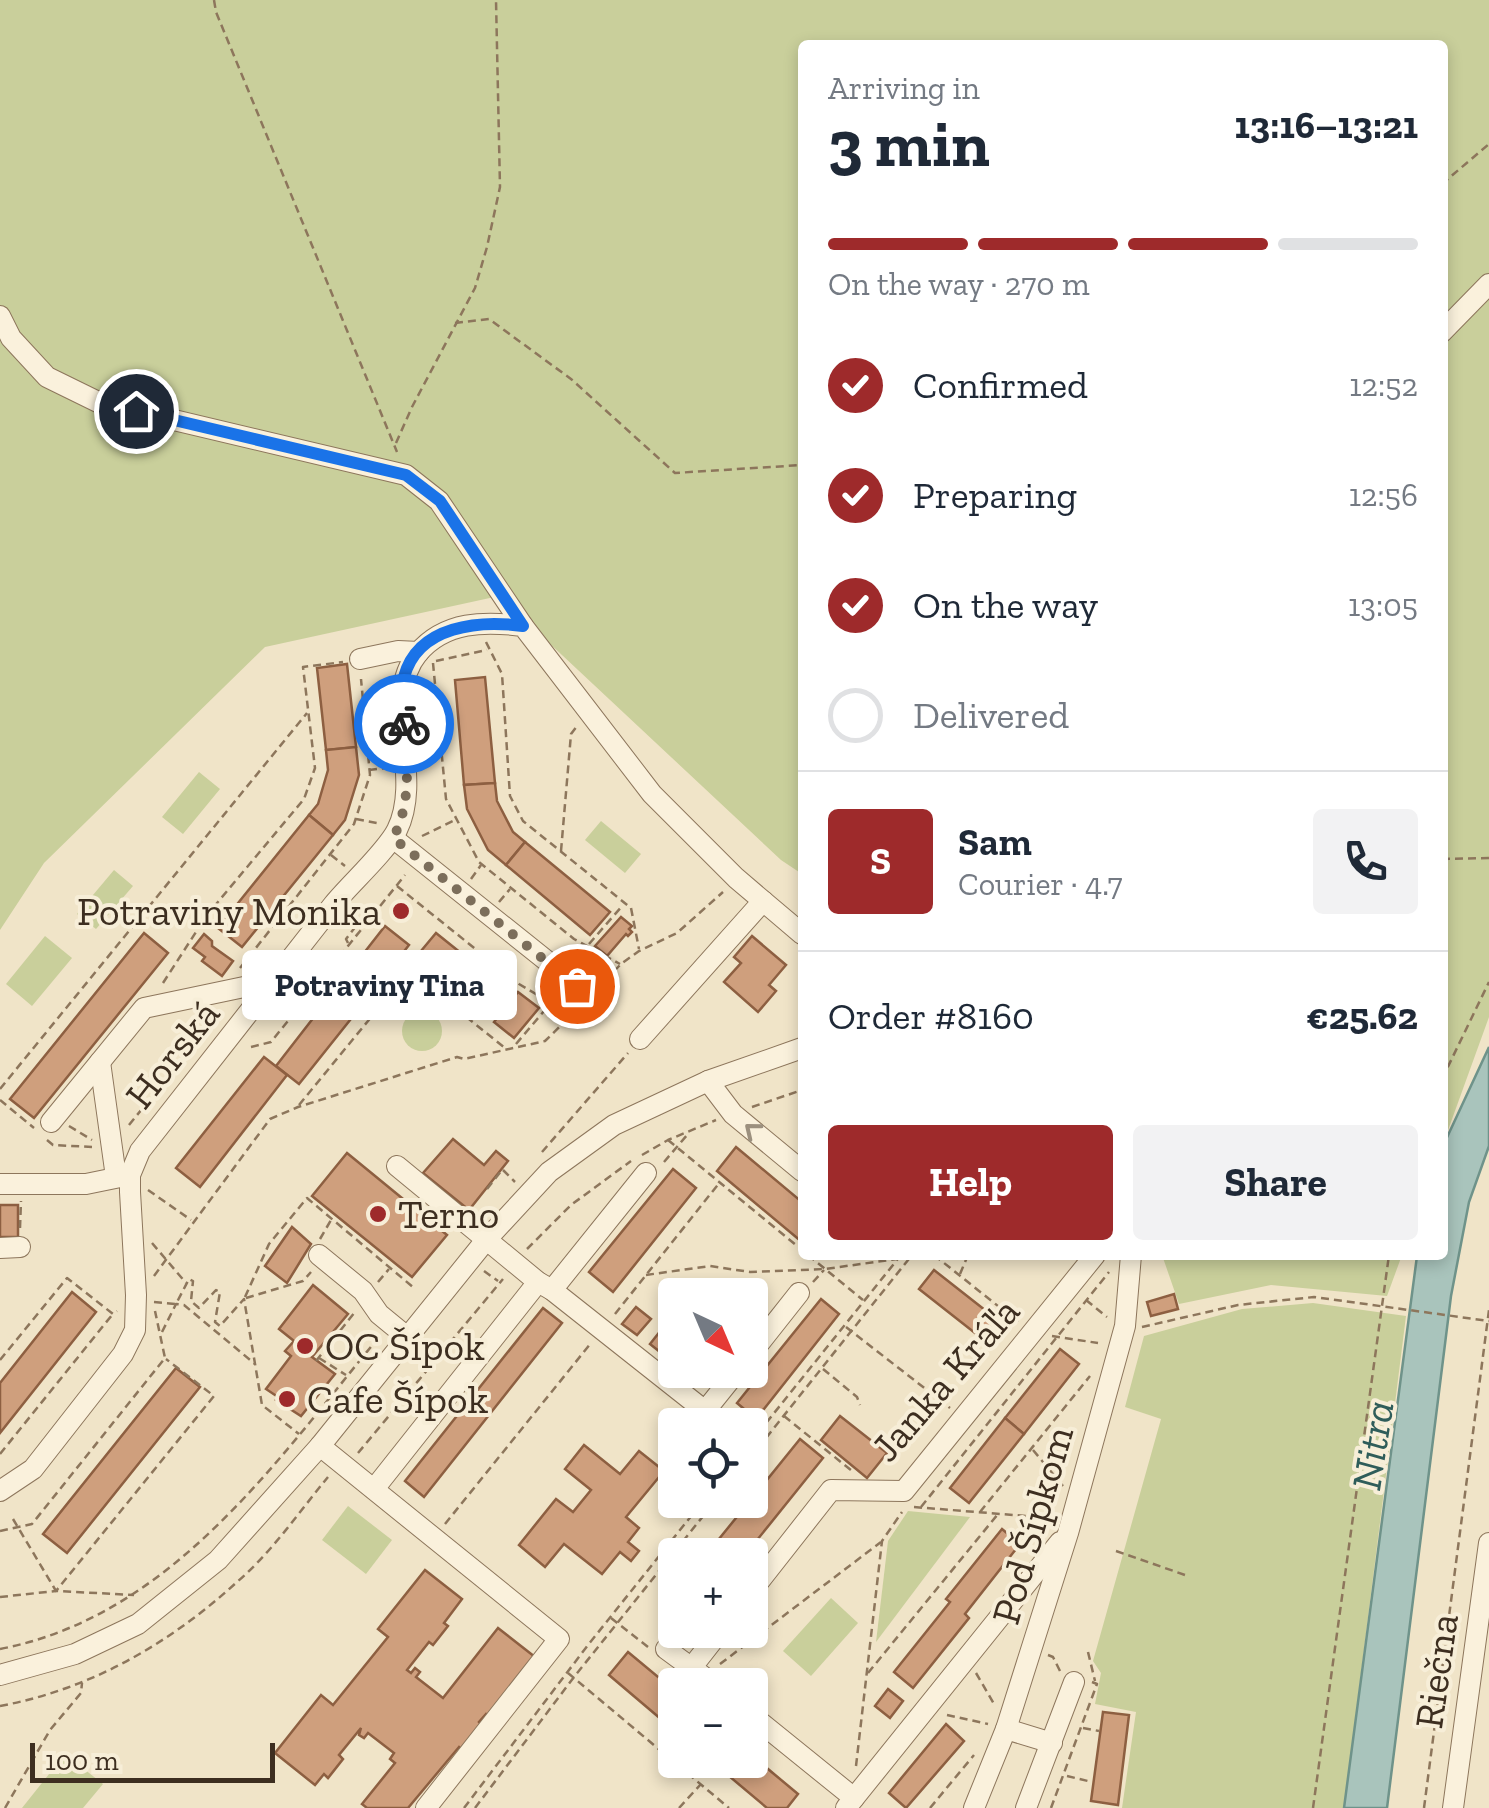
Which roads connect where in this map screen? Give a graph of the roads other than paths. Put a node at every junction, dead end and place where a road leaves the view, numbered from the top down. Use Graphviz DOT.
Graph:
graph roads {
  1 [pos="1489,284"];
  2 [pos="0,316"];
  3 [pos="1448,326"];
  4 [pos="523,626"];
  5 [pos="428,656"];
  6 [pos="360,659"];
  7 [pos="393,838"];
  8 [pos="763,900"];
  9 [pos="798,931"];
  10 [pos="577,986"];
  11 [pos="261,996"];
  12 [pos="640,1039"];
  13 [pos="798,1049"];
  14 [pos="100,1062"];
  15 [pos="708,1082"];
  16 [pos="60,1124"];
  17 [pos="396,1166"];
  18 [pos="798,1168"];
  19 [pos="646,1174"];
  20 [pos="123,1176"];
  21 [pos="11,1184"];
  22 [pos="486,1240"];
  23 [pos="321,1256"];
  24 [pos="1092,1260"];
  25 [pos="1130,1260"];
  26 [pos="545,1286"];
  27 [pos="803,1291"];
  28 [pos="768,1333"];
  29 [pos="406,1337"];
  30 [pos="658,1374"];
  31 [pos="676,1388"];
  32 [pos="724,1388"];
  33 [pos="320,1446"];
  34 [pos="374,1489"];
  35 [pos="0,1491"];
  36 [pos="1065,1526"];
  37 [pos="1489,1543"];
  38 [pos="768,1570"];
  39 [pos="661,1651"];
  40 [pos="690,1668"];
  41 [pos="0,1675"];
  42 [pos="1084,1682"];
  43 [pos="1003,1722"];
  44 [pos="768,1729"];
  45 [pos="1052,1743"];
  46 [pos="850,1800"];
  47 [pos="426,1808"];
  48 [pos="974,1808"];
  49 [pos="1026,1808"];
  50 [pos="1453,1808"];
  1 -- 3 [label="street"];
  2 -- 4 [label="street"];
  4 -- 5 [label="street"];
  4 -- 8 [label="street"];
  5 -- 6 [label="street"];
  5 -- 7 [label="street, Horská"];
  7 -- 10 [label="street"];
  7 -- 11 [label="street, Horská"];
  8 -- 9 [label="street"];
  8 -- 12 [label="street"];
  11 -- 14 [label="street"];
  11 -- 20 [label="street, Horská"];
  13 -- 15 [label="street"];
  14 -- 16 [label="street"];
  14 -- 20 [label="street"];
  18 -- 15 [label="street, one-way"];
  15 -- 22 [label="street"];
  17 -- 22 [label="street"];
  19 -- 26 [label="street"];
  20 -- 21 [label="street"];
  20 -- 35 [label="street"];
  22 -- 26 [label="street"];
  22 -- 29 [label="street"];
  23 -- 29 [label="street"];
  24 -- 38 [label="street, Janka Kráľa"];
  25 -- 36 [label="street, Pod Šípkom"];
  26 -- 30 [label="street"];
  26 -- 34 [label="street"];
  27 -- 28 [label="street"];
  29 -- 33 [label="street"];
  31 -- 32 [label="street"];
  33 -- 34 [label="street"];
  33 -- 41 [label="street"];
  34 -- 47 [label="street"];
  36 -- 43 [label="street, Pod Šípkom"];
  36 -- 46 [label="street"];
  37 -- 50 [label="street, Riečna"];
  39 -- 40 [label="street"];
  42 -- 45 [label="street"];
  43 -- 45 [label="street"];
  43 -- 48 [label="street, Pod Šípkom"];
  44 -- 46 [label="street"];
  45 -- 49 [label="street"];
}
